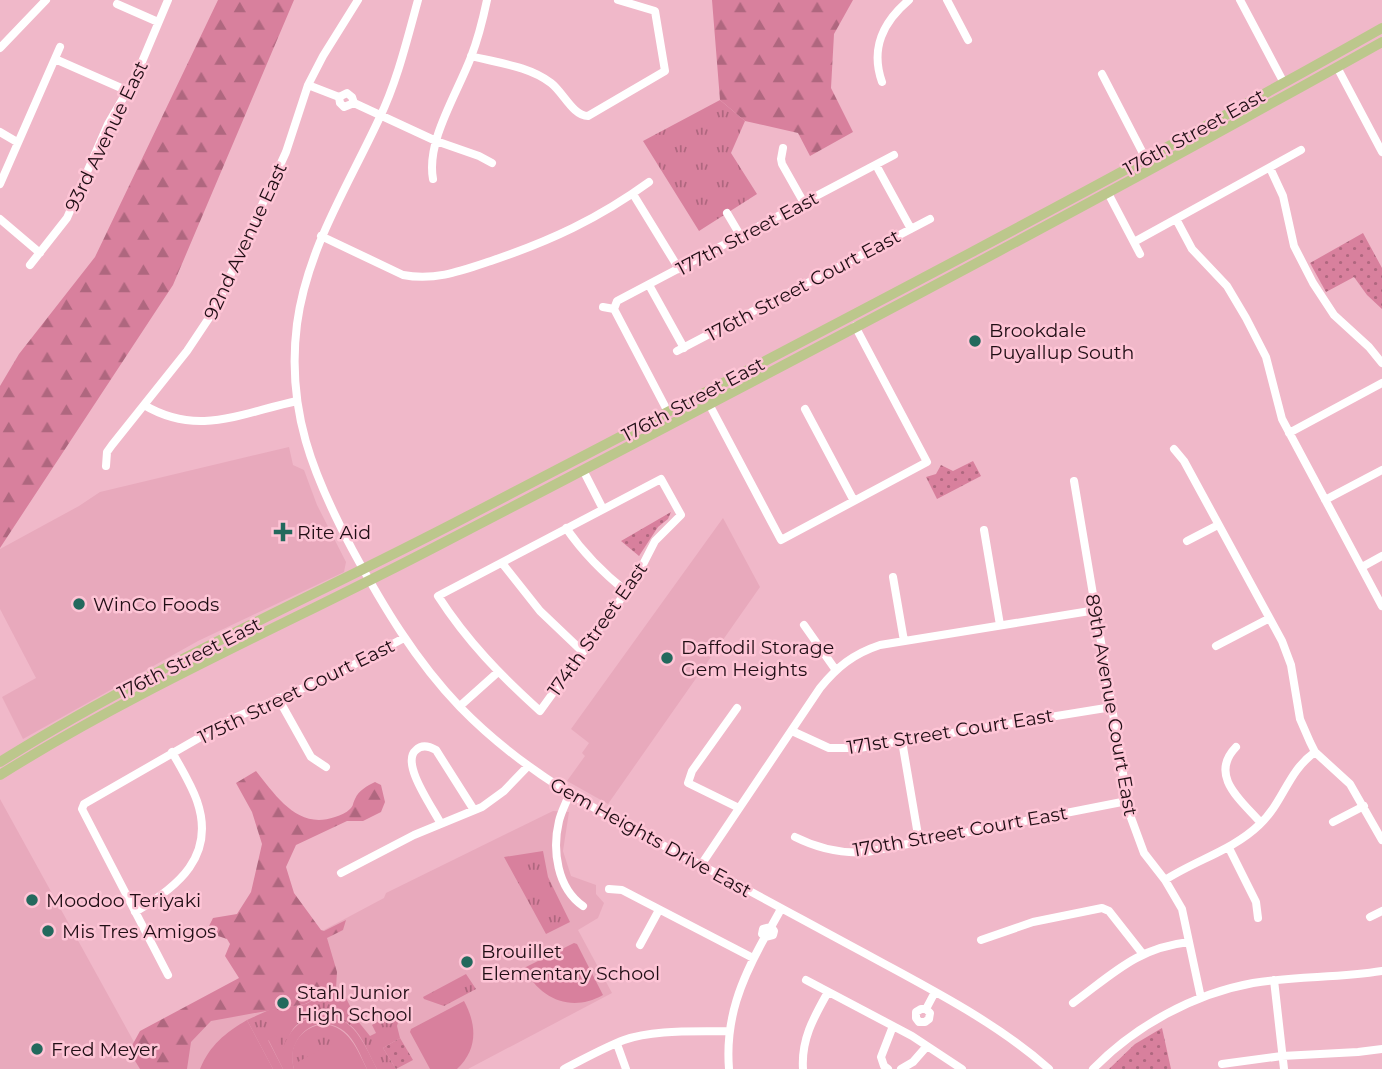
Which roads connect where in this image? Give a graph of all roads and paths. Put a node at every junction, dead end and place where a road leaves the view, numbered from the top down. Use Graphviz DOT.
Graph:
graph roads {
  1 [pos="46,0"];
  2 [pos="169,0"];
  3 [pos="358,0"];
  4 [pos="418,0"];
  5 [pos="487,0"];
  6 [pos="618,0"];
  7 [pos="909,0"];
  8 [pos="947,0"];
  9 [pos="1240,0"];
  10 [pos="117,4"];
  11 [pos="158,22"];
  12 [pos="1382,28"];
  13 [pos="1382,36"];
  14 [pos="968,40"];
  15 [pos="1382,42"];
  16 [pos="60,47"];
  17 [pos="0,48"];
  18 [pos="471,56"];
  19 [pos="55,59"];
  20 [pos="1337,67"];
  21 [pos="1102,74"];
  22 [pos="882,82"];
  23 [pos="1284,83"];
  24 [pos="308,85"];
  25 [pos="128,91"];
  26 [pos="381,117"];
  27 [pos="0,132"];
  28 [pos="436,141"];
  29 [pos="17,142"];
  30 [pos="783,148"];
  31 [pos="1301,150"];
  32 [pos="1382,152"];
  33 [pos="894,155"];
  34 [pos="1147,161"];
  35 [pos="492,163"];
  36 [pos="876,165"];
  37 [pos="1270,168"];
  38 [pos="433,179"];
  39 [pos="649,182"];
  40 [pos="0,184"];
  41 [pos="1108,192"];
  42 [pos="633,194"];
  43 [pos="804,203"];
  44 [pos="727,214"];
  45 [pos="0,219"];
  46 [pos="930,219"];
  47 [pos="1176,219"];
  48 [pos="911,229"];
  49 [pos="740,235"];
  50 [pos="321,236"];
  51 [pos="1134,242"];
  52 [pos="40,253"];
  53 [pos="1140,254"];
  54 [pos="30,265"];
  55 [pos="679,269"];
  56 [pos="930,274"];
  57 [pos="649,285"];
  58 [pos="603,307"];
  59 [pos="614,309"];
  60 [pos="856,326"];
  61 [pos="801,342"];
  62 [pos="1382,363"];
  63 [pos="1382,383"];
  64 [pos="297,401"];
  65 [pos="709,404"];
  66 [pos="145,405"];
  67 [pos="805,409"];
  68 [pos="668,412"];
  69 [pos="1289,433"];
  70 [pos="1174,449"];
  71 [pos="610,456"];
  72 [pos="106,466"];
  73 [pos="583,470"];
  74 [pos="1382,470"];
  75 [pos="1074,481"];
  76 [pos="1325,500"];
  77 [pos="853,501"];
  78 [pos="603,509"];
  79 [pos="1218,525"];
  80 [pos="566,528"];
  81 [pos="984,530"];
  82 [pos="1187,541"];
  83 [pos="1382,556"];
  84 [pos="502,563"];
  85 [pos="1362,567"];
  86 [pos="364,570"];
  87 [pos="893,578"];
  88 [pos="370,582"];
  89 [pos="626,592"];
  90 [pos="1382,606"];
  91 [pos="1096,610"];
  92 [pos="1268,619"];
  93 [pos="804,625"];
  94 [pos="1000,625"];
  95 [pos="404,638"];
  96 [pos="904,641"];
  97 [pos="1216,646"];
  98 [pos="583,653"];
  99 [pos="835,669"];
  100 [pos="498,672"];
  101 [pos="278,698"];
  102 [pos="460,706"];
  103 [pos="1112,707"];
  104 [pos="737,708"];
  105 [pos="792,731"];
  106 [pos="902,741"];
  107 [pos="1236,747"];
  108 [pos="172,752"];
  109 [pos="1315,752"];
  110 [pos="0,762"];
  111 [pos="528,766"];
  112 [pos="326,767"];
  113 [pos="0,775"];
  114 [pos="569,795"];
  115 [pos="1127,801"];
  116 [pos="1364,806"];
  117 [pos="739,808"];
  118 [pos="474,810"];
  119 [pos="1333,822"];
  120 [pos="1261,823"];
  121 [pos="441,824"];
  122 [pos="795,837"];
  123 [pos="1382,839"];
  124 [pos="919,841"];
  125 [pos="1229,848"];
  126 [pos="701,865"];
  127 [pos="341,873"];
  128 [pos="1165,880"];
  129 [pos="609,889"];
  130 [pos="583,906"];
  131 [pos="781,909"];
  132 [pos="659,910"];
  133 [pos="1382,911"];
  134 [pos="135,912"];
  135 [pos="1370,917"];
  136 [pos="1258,918"];
  137 [pos="981,940"];
  138 [pos="1189,942"];
  139 [pos="640,945"];
  140 [pos="1142,953"];
  141 [pos="753,958"];
  142 [pos="1382,971"];
  143 [pos="168,975"];
  144 [pos="806,979"];
  145 [pos="1274,981"];
  146 [pos="828,992"];
  147 [pos="935,992"];
  148 [pos="1201,998"];
  149 [pos="1073,1003"];
  150 [pos="893,1026"];
  151 [pos="729,1031"];
  152 [pos="912,1036"];
  153 [pos="617,1044"];
  154 [pos="927,1046"];
  155 [pos="1382,1049"];
  156 [pos="1282,1056"];
  157 [pos="1222,1064"];
  158 [pos="564,1069"];
  159 [pos="626,1069"];
  160 [pos="729,1069"];
  161 [pos="803,1069"];
  162 [pos="888,1069"];
  163 [pos="901,1069"];
  164 [pos="962,1069"];
  165 [pos="1049,1069"];
  166 [pos="1093,1069"];
  167 [pos="1284,1069"];
  1 -- 17 [label="street"];
  2 -- 11 [label="street, 93rd Avenue East"];
  3 -- 24 [label="street, 92nd Avenue East"];
  4 -- 26 [label="street, Gem Heights Drive East"];
  5 -- 18 [label="street"];
  6 -- 18 [label="street"];
  7 -- 22 [label="street"];
  8 -- 14 [label="street"];
  9 -- 23 [label="street"];
  10 -- 11 [label="street"];
  11 -- 25 [label="street, 93rd Avenue East"];
  12 -- 23 [label="main road, 176th Street East"];
  13 -- 20 [label="main road"];
  15 -- 20 [label="main road, 176th Street East"];
  16 -- 19 [label="street"];
  18 -- 28 [label="street"];
  19 -- 25 [label="street"];
  19 -- 29 [label="street"];
  20 -- 32 [label="street"];
  20 -- 41 [label="main road, 176th Street East"];
  21 -- 34 [label="street"];
  23 -- 34 [label="main road, 176th Street East"];
  24 -- 26 [label="street"];
  24 -- 66 [label="street, 92nd Avenue East"];
  25 -- 52 [label="street, 93rd Avenue East"];
  26 -- 28 [label="street"];
  26 -- 50 [label="street, Gem Heights Drive East"];
  27 -- 29 [label="street"];
  28 -- 35 [label="street"];
  28 -- 38 [label="street"];
  29 -- 40 [label="street"];
  30 -- 43 [label="street"];
  31 -- 37 [label="street"];
  33 -- 36 [label="street, 177th Street East"];
  34 -- 41 [label="main road"];
  34 -- 56 [label="main road, 176th Street East"];
  36 -- 43 [label="street, 177th Street East"];
  36 -- 48 [label="street"];
  37 -- 47 [label="street"];
  37 -- 62 [label="street"];
  39 -- 42 [label="street"];
  41 -- 51 [label="street"];
  41 -- 60 [label="main road, 176th Street East"];
  42 -- 50 [label="street"];
  42 -- 55 [label="street"];
  43 -- 49 [label="street, 177th Street East"];
  44 -- 49 [label="street"];
  45 -- 52 [label="street"];
  46 -- 48 [label="street, 176th Street Court East"];
  47 -- 51 [label="street"];
  47 -- 69 [label="street"];
  48 -- 57 [label="street, 176th Street Court East"];
  49 -- 55 [label="street, 177th Street East"];
  50 -- 64 [label="street, Gem Heights Drive East"];
  51 -- 53 [label="street"];
  52 -- 54 [label="street, 93rd Avenue East"];
  55 -- 57 [label="street, 177th Street East"];
  56 -- 60 [label="main road"];
  56 -- 61 [label="main road, 176th Street East"];
  57 -- 59 [label="street, 177th Street East"];
  58 -- 59 [label="street"];
  59 -- 68 [label="street"];
  60 -- 65 [label="main road, 176th Street East"];
  60 -- 77 [label="street"];
  61 -- 65 [label="main road"];
  61 -- 68 [label="main road, 176th Street East"];
  63 -- 69 [label="street"];
  64 -- 66 [label="street"];
  64 -- 86 [label="street, Gem Heights Drive East"];
  65 -- 71 [label="main road, 176th Street East"];
  65 -- 77 [label="street"];
  66 -- 72 [label="street, 92nd Avenue East"];
  67 -- 77 [label="street"];
  68 -- 71 [label="main road"];
  68 -- 86 [label="main road, 176th Street East"];
  69 -- 76 [label="street"];
  70 -- 79 [label="street"];
  71 -- 73 [label="main road, 176th Street East"];
  73 -- 78 [label="street"];
  73 -- 88 [label="main road, 176th Street East"];
  74 -- 76 [label="street"];
  75 -- 91 [label="street, 89th Avenue Court East"];
  76 -- 85 [label="street"];
  78 -- 80 [label="street"];
  78 -- 89 [label="street, 174th Street East"];
  79 -- 82 [label="street"];
  79 -- 92 [label="street"];
  80 -- 84 [label="street"];
  80 -- 89 [label="street"];
  81 -- 94 [label="street"];
  83 -- 85 [label="street"];
  84 -- 98 [label="street"];
  84 -- 100 [label="street"];
  85 -- 90 [label="street"];
  86 -- 88 [label="street, Gem Heights Drive East"];
  86 -- 110 [label="main road, 176th Street East"];
  87 -- 96 [label="street"];
  88 -- 95 [label="street, Gem Heights Drive East"];
  88 -- 113 [label="main road, 176th Street East"];
  89 -- 98 [label="street, 174th Street East"];
  91 -- 94 [label="street"];
  91 -- 103 [label="street, 89th Avenue Court East"];
  92 -- 97 [label="street"];
  92 -- 109 [label="street"];
  93 -- 99 [label="street"];
  94 -- 96 [label="street"];
  95 -- 101 [label="street, 175th Street Court East"];
  95 -- 102 [label="street, Gem Heights Drive East"];
  96 -- 99 [label="street"];
  98 -- 100 [label="street, 174th Street East"];
  99 -- 105 [label="street"];
  100 -- 102 [label="street"];
  101 -- 108 [label="street, 175th Street Court East"];
  101 -- 112 [label="street"];
  102 -- 111 [label="street, Gem Heights Drive East"];
  103 -- 106 [label="street, 171st Street Court East"];
  103 -- 115 [label="street, 89th Avenue Court East"];
  104 -- 117 [label="street"];
  105 -- 106 [label="street, 171st Street Court East"];
  105 -- 117 [label="street"];
  106 -- 124 [label="street"];
  107 -- 120 [label="street"];
  108 -- 134 [label="street"];
  108 -- 134 [label="street, 175th Street Court East"];
  109 -- 116 [label="street"];
  109 -- 120 [label="street"];
  111 -- 114 [label="street, Gem Heights Drive East"];
  111 -- 118 [label="street"];
  114 -- 126 [label="street, Gem Heights Drive East"];
  114 -- 130 [label="street"];
  115 -- 124 [label="street, 170th Street Court East"];
  115 -- 128 [label="street, 89th Avenue Court East"];
  116 -- 119 [label="street"];
  116 -- 123 [label="street"];
  117 -- 126 [label="street"];
  118 -- 121 [label="street"];
  118 -- 121 [label="street"];
  120 -- 125 [label="street"];
  121 -- 127 [label="street"];
  122 -- 124 [label="street, 170th Street Court East"];
  125 -- 128 [label="street"];
  125 -- 136 [label="street"];
  126 -- 131 [label="street, Gem Heights Drive East"];
  128 -- 138 [label="street, 89th Avenue Court East"];
  129 -- 132 [label="street"];
  131 -- 141 [label="street"];
  131 -- 147 [label="street, Gem Heights Drive East"];
  132 -- 139 [label="street"];
  132 -- 141 [label="street"];
  133 -- 135 [label="street"];
  134 -- 143 [label="street"];
  137 -- 140 [label="street"];
  138 -- 140 [label="street"];
  138 -- 148 [label="street, 89th Avenue Court East"];
  140 -- 149 [label="street"];
  141 -- 151 [label="street"];
  142 -- 145 [label="street"];
  144 -- 146 [label="street"];
  145 -- 148 [label="street"];
  145 -- 156 [label="street"];
  146 -- 150 [label="street"];
  146 -- 161 [label="street"];
  147 -- 152 [label="street"];
  147 -- 165 [label="street, Gem Heights Drive East"];
  148 -- 166 [label="street"];
  150 -- 152 [label="street"];
  150 -- 162 [label="street"];
  151 -- 153 [label="street"];
  151 -- 160 [label="street"];
  152 -- 154 [label="street"];
  153 -- 158 [label="street"];
  153 -- 159 [label="street"];
  154 -- 163 [label="street"];
  154 -- 164 [label="street"];
  155 -- 156 [label="street"];
  156 -- 157 [label="street"];
  156 -- 167 [label="street"];
}
